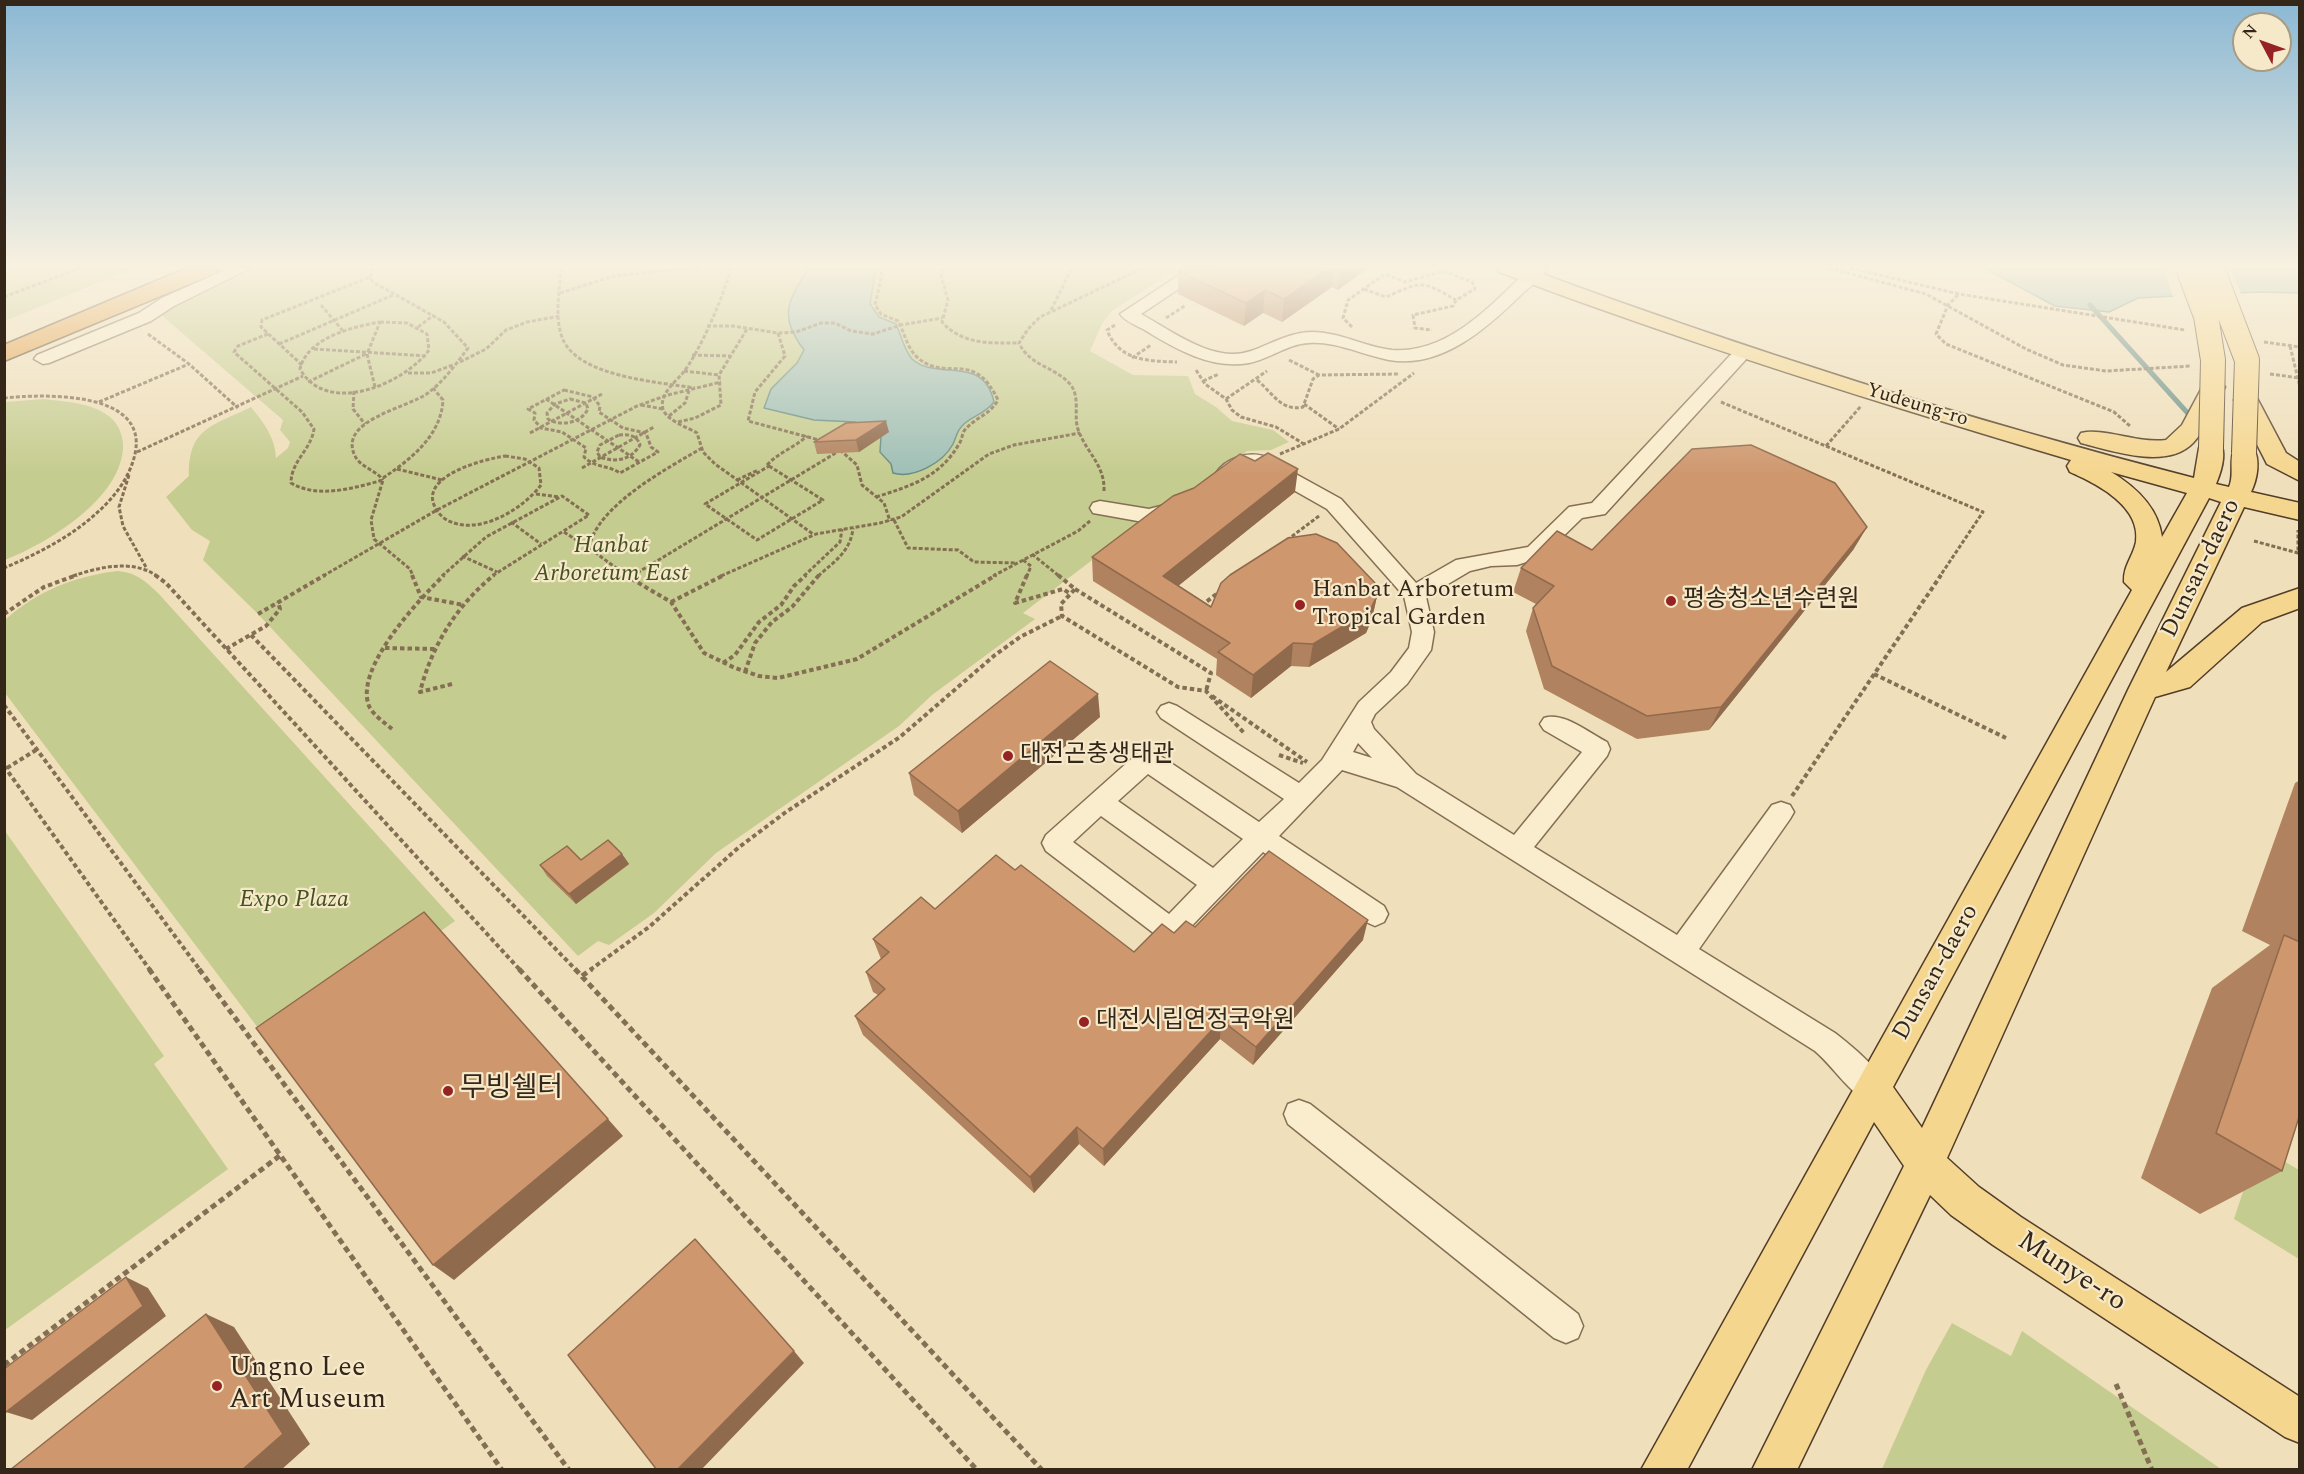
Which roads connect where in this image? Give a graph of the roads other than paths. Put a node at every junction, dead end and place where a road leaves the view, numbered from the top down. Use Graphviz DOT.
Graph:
graph roads {
  1 [pos="45,337"];
  2 [pos="96,337"];
  3 [pos="1171,337"];
  4 [pos="1459,337"];
  5 [pos="1697,337"];
  6 [pos="1739,337"];
  7 [pos="2209,337"];
  8 [pos="2238,337"];
  9 [pos="1743,352"];
  10 [pos="4,354"];
  11 [pos="43,359"];
  12 [pos="2213,387"];
  13 [pos="2246,400"];
  14 [pos="2021,430"];
  15 [pos="2300,473"];
  16 [pos="2205,482"];
  17 [pos="2240,490"];
  18 [pos="2300,492"];
  19 [pos="1100,508"];
  20 [pos="2299,521"];
  21 [pos="1414,594"];
  22 [pos="2300,598"];
  23 [pos="2141,599"];
  24 [pos="2143,690"];
  25 [pos="1169,712"];
  26 [pos="1359,722"];
  27 [pos="1552,724"];
  28 [pos="1334,760"];
  29 [pos="1407,781"];
  30 [pos="1301,797"];
  31 [pos="1100,802"];
  32 [pos="1781,812"];
  33 [pos="1261,837"];
  34 [pos="1517,850"];
  35 [pos="1215,884"];
  36 [pos="1374,914"];
  37 [pos="1681,952"];
  38 [pos="1873,1090"];
  39 [pos="1299,1114"];
  40 [pos="1925,1164"];
  41 [pos="1566,1326"];
  42 [pos="2300,1422"];
  43 [pos="1663,1470"];
  44 [pos="1774,1470"];
  1 -- 10 [label="highway"];
  2 -- 11 [label="lane"];
  3 -- 4 [label="lane"];
  5 -- 9 [label="main road, Yudeung-ro"];
  6 -- 14 [label="main road, Yudeung-ro"];
  7 -- 12 [label="main road, bridge"];
  8 -- 13 [label="main road, bridge"];
  9 -- 14 [label="main road, Yudeung-ro"];
  9 -- 21 [label="lane"];
  12 -- 14 [label="main road"];
  12 -- 16 [label="main road, bridge"];
  13 -- 15 [label="main road"];
  13 -- 17 [label="main road, bridge"];
  14 -- 16 [label="main road, Yudeung-ro"];
  14 -- 23 [label="main road"];
  16 -- 17 [label="main road, Yudeung-ro"];
  16 -- 23 [label="main road, Dunsan-daero"];
  17 -- 18 [label="main road, Yudeung-ro"];
  17 -- 20 [label="main road, Yudeung-ro"];
  17 -- 24 [label="main road, Dunsan-daero"];
  19 -- 21 [label="lane"];
  21 -- 26 [label="lane"];
  22 -- 24 [label="main road"];
  23 -- 38 [label="main road, Dunsan-daero"];
  24 -- 40 [label="main road, Dunsan-daero"];
  25 -- 30 [label="lane"];
  26 -- 28 [label="lane"];
  26 -- 29 [label="lane"];
  27 -- 34 [label="lane"];
  28 -- 29 [label="lane"];
  28 -- 30 [label="lane"];
  29 -- 34 [label="lane"];
  30 -- 33 [label="lane"];
  31 -- 33 [label="lane"];
  31 -- 35 [label="lane"];
  31 -- 35 [label="lane"];
  32 -- 37 [label="lane"];
  33 -- 35 [label="lane"];
  33 -- 36 [label="lane"];
  34 -- 37 [label="lane"];
  37 -- 38 [label="lane"];
  38 -- 40 [label="main road, Munye-ro"];
  38 -- 43 [label="main road, Dunsan-daero"];
  39 -- 41 [label="lane"];
  40 -- 42 [label="main road, Munye-ro"];
  40 -- 44 [label="main road, Dunsan-daero"];
}
